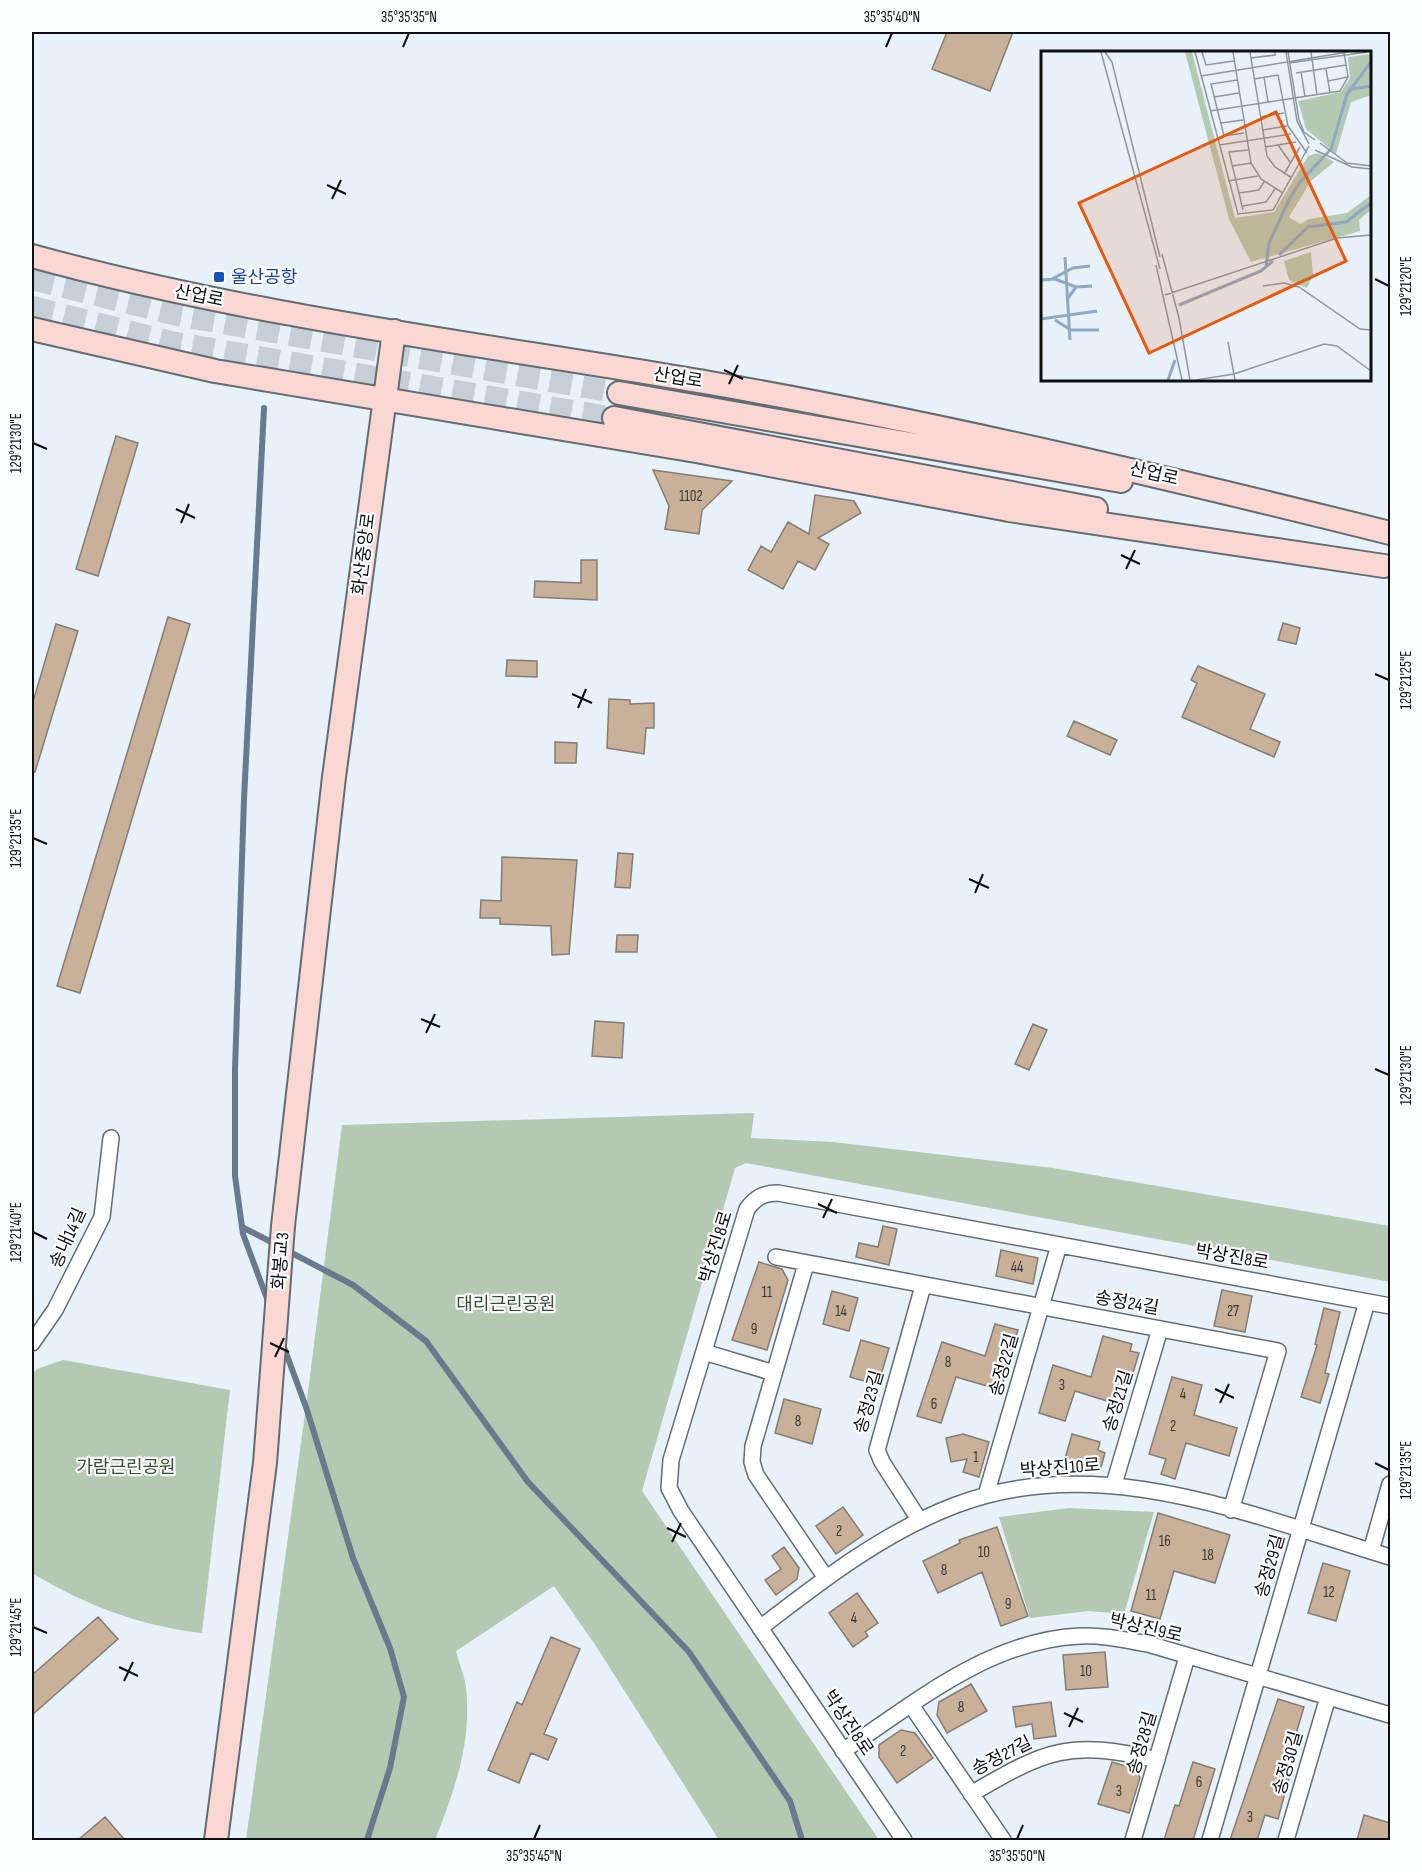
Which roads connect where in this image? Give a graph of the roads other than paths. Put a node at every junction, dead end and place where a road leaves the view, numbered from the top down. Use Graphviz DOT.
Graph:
graph roads {
  1 [pos="32,256"];
  2 [pos="32,329"];
  3 [pos="394,331"];
  4 [pos="619,393"];
  5 [pos="383,398"];
  6 [pos="614,418"];
  7 [pos="1390,533"];
  8 [pos="1387,567"];
  9 [pos="334,777"];
  10 [pos="111,1138"];
  11 [pos="1059,1245"];
  12 [pos="777,1257"];
  13 [pos="806,1264"];
  14 [pos="923,1286"];
  15 [pos="1368,1302"];
  16 [pos="1390,1306"];
  17 [pos="1041,1307"];
  18 [pos="1160,1329"];
  19 [pos="32,1343"];
  20 [pos="704,1352"];
  21 [pos="774,1373"];
  22 [pos="1114,1484"];
  23 [pos="1390,1484"];
  24 [pos="986,1495"];
  25 [pos="1231,1510"];
  26 [pos="920,1521"];
  27 [pos="1301,1530"];
  28 [pos="1371,1551"];
  29 [pos="1390,1557"];
  30 [pos="826,1578"];
  31 [pos="760,1628"];
  32 [pos="1187,1657"];
  33 [pos="1258,1677"];
  34 [pos="1328,1697"];
  35 [pos="911,1705"];
  36 [pos="1390,1715"];
  37 [pos="843,1751"];
  38 [pos="1157,1760"];
  39 [pos="971,1794"];
  40 [pos="216,1840"];
  41 [pos="904,1840"];
  42 [pos="1003,1840"];
  43 [pos="1133,1840"];
  44 [pos="1210,1840"];
  45 [pos="1286,1840"];
  1 -- 3 [label="main road, 산업로"];
  2 -- 5 [label="main road"];
  3 -- 5 [label="main road, 화산중앙로"];
  3 -- 7 [label="main road, 산업로"];
  4 -- 7 [label="main road, 산업로"];
  5 -- 8 [label="main road"];
  5 -- 9 [label="main road, 화산중앙로"];
  6 -- 8 [label="main road"];
  9 -- 40 [label="main road, 화봉교3"];
  10 -- 19 [label="street, 송내14길"];
  11 -- 15 [label="street, 박상진8로"];
  11 -- 17 [label="street, 송정22길"];
  11 -- 20 [label="street, 박상진8로"];
  12 -- 13 [label="street, 송정24길"];
  13 -- 14 [label="street, 송정24길"];
  13 -- 21 [label="street"];
  14 -- 17 [label="street, 송정24길"];
  14 -- 26 [label="street, 송정23길"];
  15 -- 16 [label="street, 박상진8로"];
  15 -- 27 [label="street, 송정29길"];
  17 -- 18 [label="street, 송정24길"];
  17 -- 24 [label="street, 송정22길"];
  18 -- 22 [label="street, 송정21길"];
  18 -- 25 [label="street, 송정24길"];
  20 -- 21 [label="street"];
  20 -- 31 [label="street, 박상진8로"];
  21 -- 30 [label="street"];
  22 -- 24 [label="street, 박상진10로"];
  22 -- 25 [label="street, 박상진10로"];
  23 -- 28 [label="street"];
  24 -- 26 [label="street, 박상진10로"];
  25 -- 27 [label="street, 박상진10로"];
  26 -- 30 [label="street, 박상진10로"];
  27 -- 28 [label="street, 박상진10로"];
  27 -- 33 [label="street, 송정29길"];
  28 -- 29 [label="street, 박상진10로"];
  30 -- 31 [label="street, 박상진10로"];
  31 -- 37 [label="street, 박상진8로"];
  32 -- 33 [label="street, 박상진9로"];
  32 -- 35 [label="street, 박상진9로"];
  32 -- 38 [label="street, 송정28길"];
  33 -- 34 [label="street, 박상진9로"];
  33 -- 44 [label="street, 송정29길"];
  34 -- 36 [label="street, 박상진9로"];
  34 -- 45 [label="street, 송정30길"];
  35 -- 37 [label="street, 박상진9로"];
  35 -- 39 [label="street"];
  37 -- 41 [label="street, 박상진8로"];
  38 -- 39 [label="street, 송정27길"];
  38 -- 43 [label="street, 송정28길"];
  39 -- 42 [label="street"];
}
